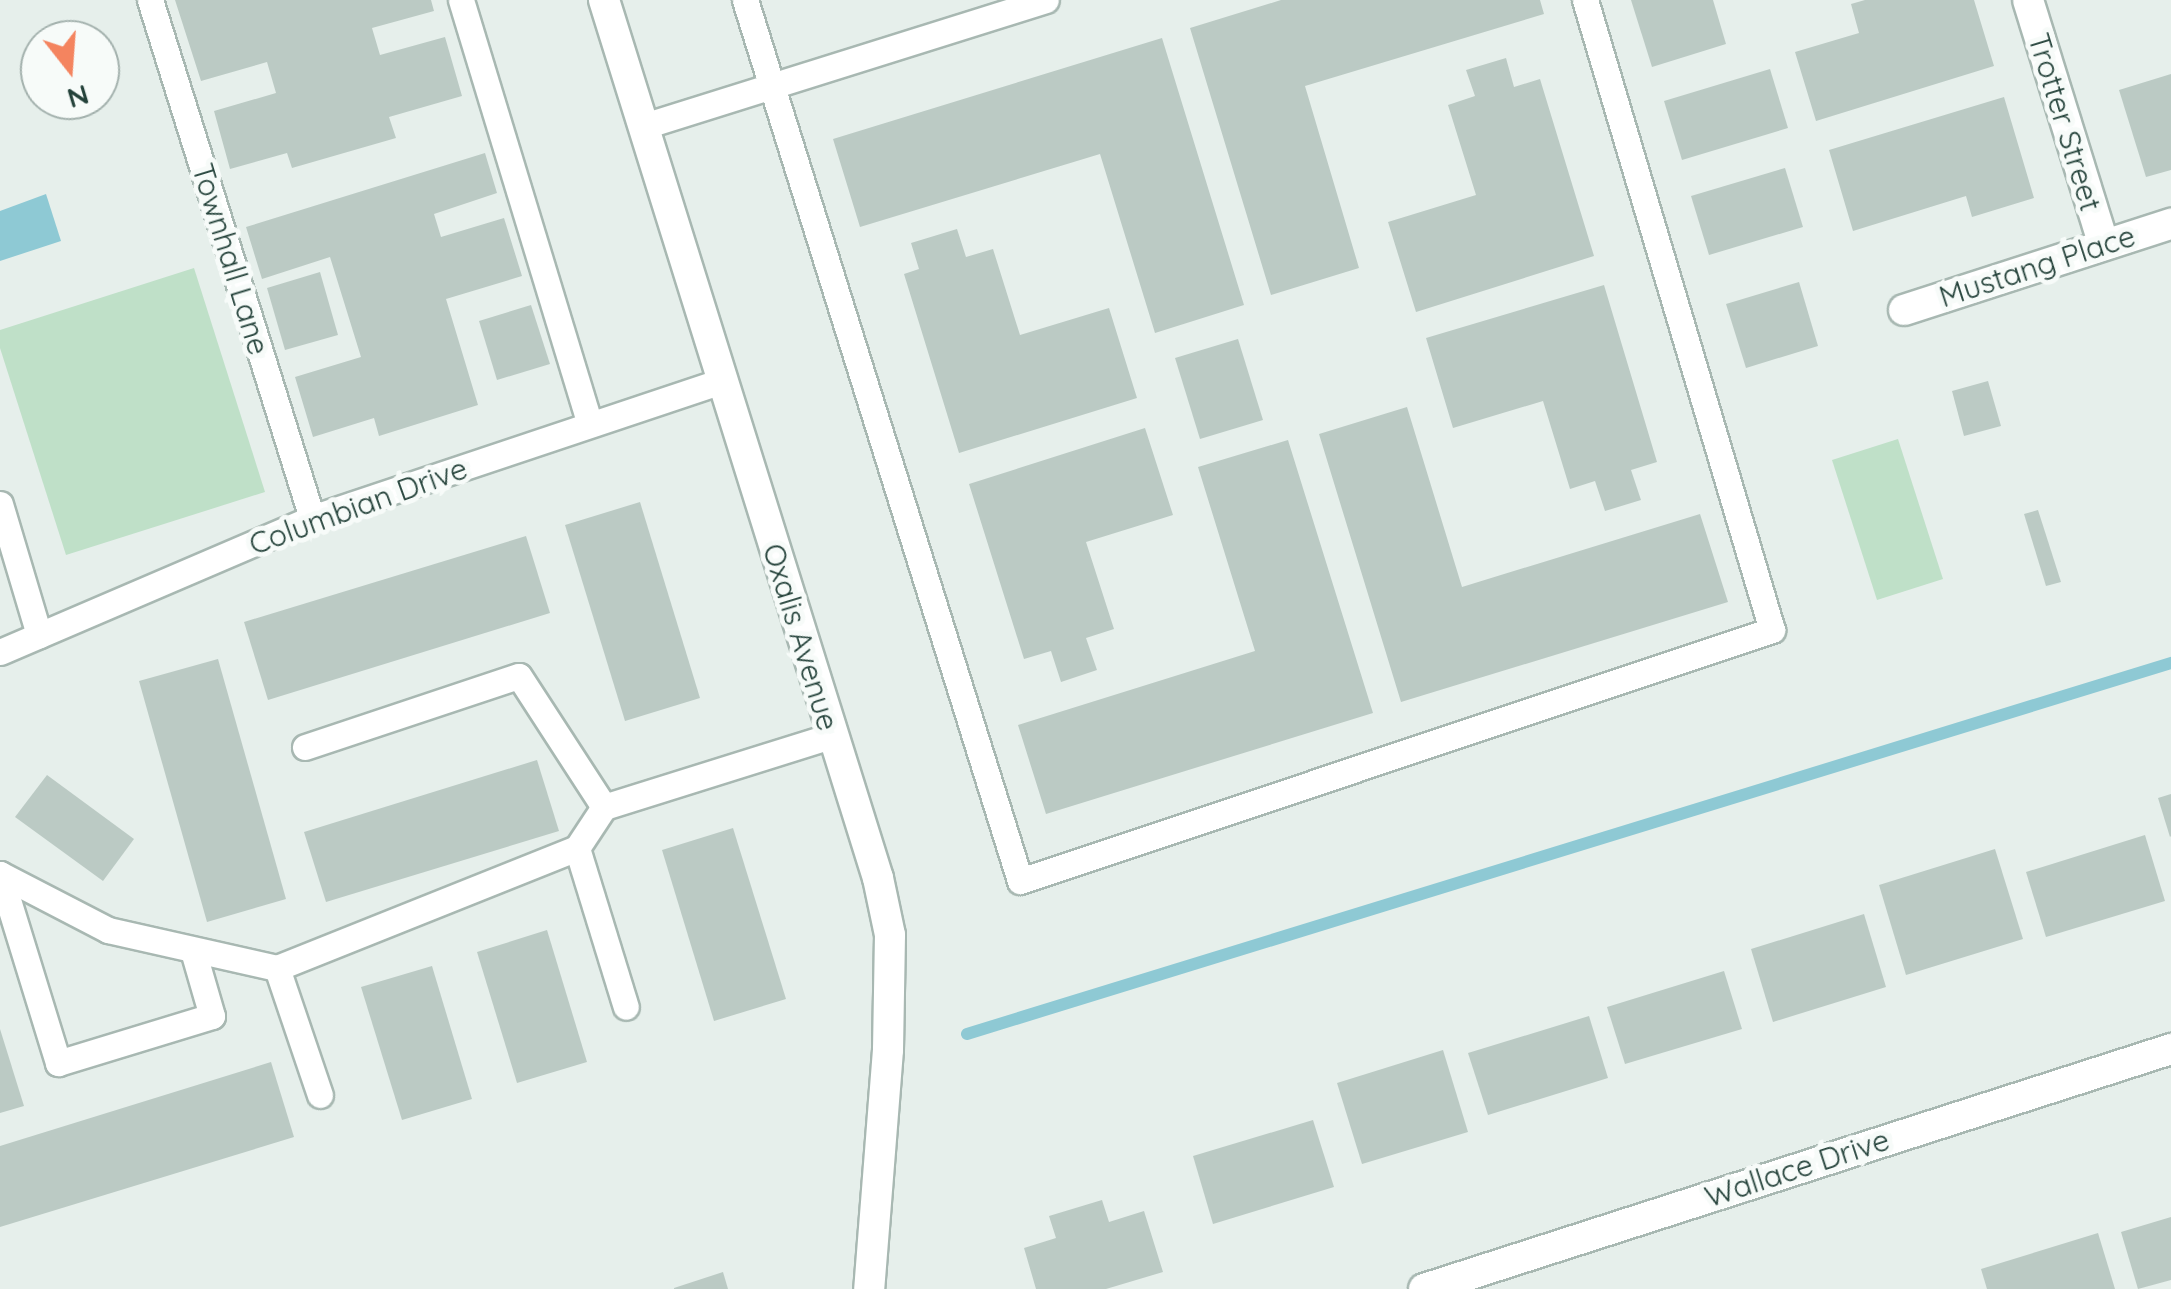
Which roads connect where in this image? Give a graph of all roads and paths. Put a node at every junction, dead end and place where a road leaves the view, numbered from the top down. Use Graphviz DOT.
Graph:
graph roads {
  1 [pos="150,0"];
  2 [pos="461,0"];
  3 [pos="604,0"];
  4 [pos="745,0"];
  5 [pos="1046,0"];
  6 [pos="1585,0"];
  7 [pos="2028,0"];
  8 [pos="770,84"];
  9 [pos="644,126"];
  10 [pos="2171,224"];
  11 [pos="2103,243"];
  12 [pos="1904,310"];
  13 [pos="724,380"];
  14 [pos="590,424"];
  15 [pos="0,504"];
  16 [pos="312,518"];
  17 [pos="38,636"];
  18 [pos="0,652"];
  19 [pos="831,736"];
  20 [pos="304,747"];
  21 [pos="604,807"];
  22 [pos="577,848"];
  23 [pos="0,874"];
  24 [pos="194,954"];
  25 [pos="276,968"];
  26 [pos="626,1007"];
  27 [pos="2171,1049"];
  28 [pos="320,1094"];
  29 [pos="868,1289"];
  30 [pos="1424,1289"];
  1 -- 16 [label="lane, Townhall Lane"];
  2 -- 14 [label="lane"];
  3 -- 9 [label="street, Oxalis Avenue"];
  4 -- 8 [label="lane"];
  5 -- 8 [label="lane"];
  6 -- 8 [label="lane"];
  7 -- 11 [label="street, Trotter Street"];
  8 -- 9 [label="lane"];
  9 -- 13 [label="street, Oxalis Avenue"];
  10 -- 11 [label="street, Mustang Place"];
  11 -- 12 [label="street, Mustang Place"];
  13 -- 14 [label="lane, Columbian Drive"];
  13 -- 19 [label="street, Oxalis Avenue"];
  14 -- 16 [label="lane, Columbian Drive"];
  15 -- 17 [label="lane"];
  16 -- 17 [label="lane, Columbian Drive"];
  17 -- 18 [label="lane, Columbian Drive"];
  19 -- 21 [label="lane"];
  19 -- 29 [label="street, Oxalis Avenue"];
  20 -- 21 [label="lane"];
  21 -- 22 [label="lane"];
  22 -- 25 [label="lane"];
  22 -- 26 [label="lane"];
  23 -- 24 [label="lane"];
  23 -- 24 [label="lane"];
  24 -- 25 [label="lane"];
  25 -- 28 [label="lane"];
  27 -- 30 [label="street, Wallace Drive"];
}
